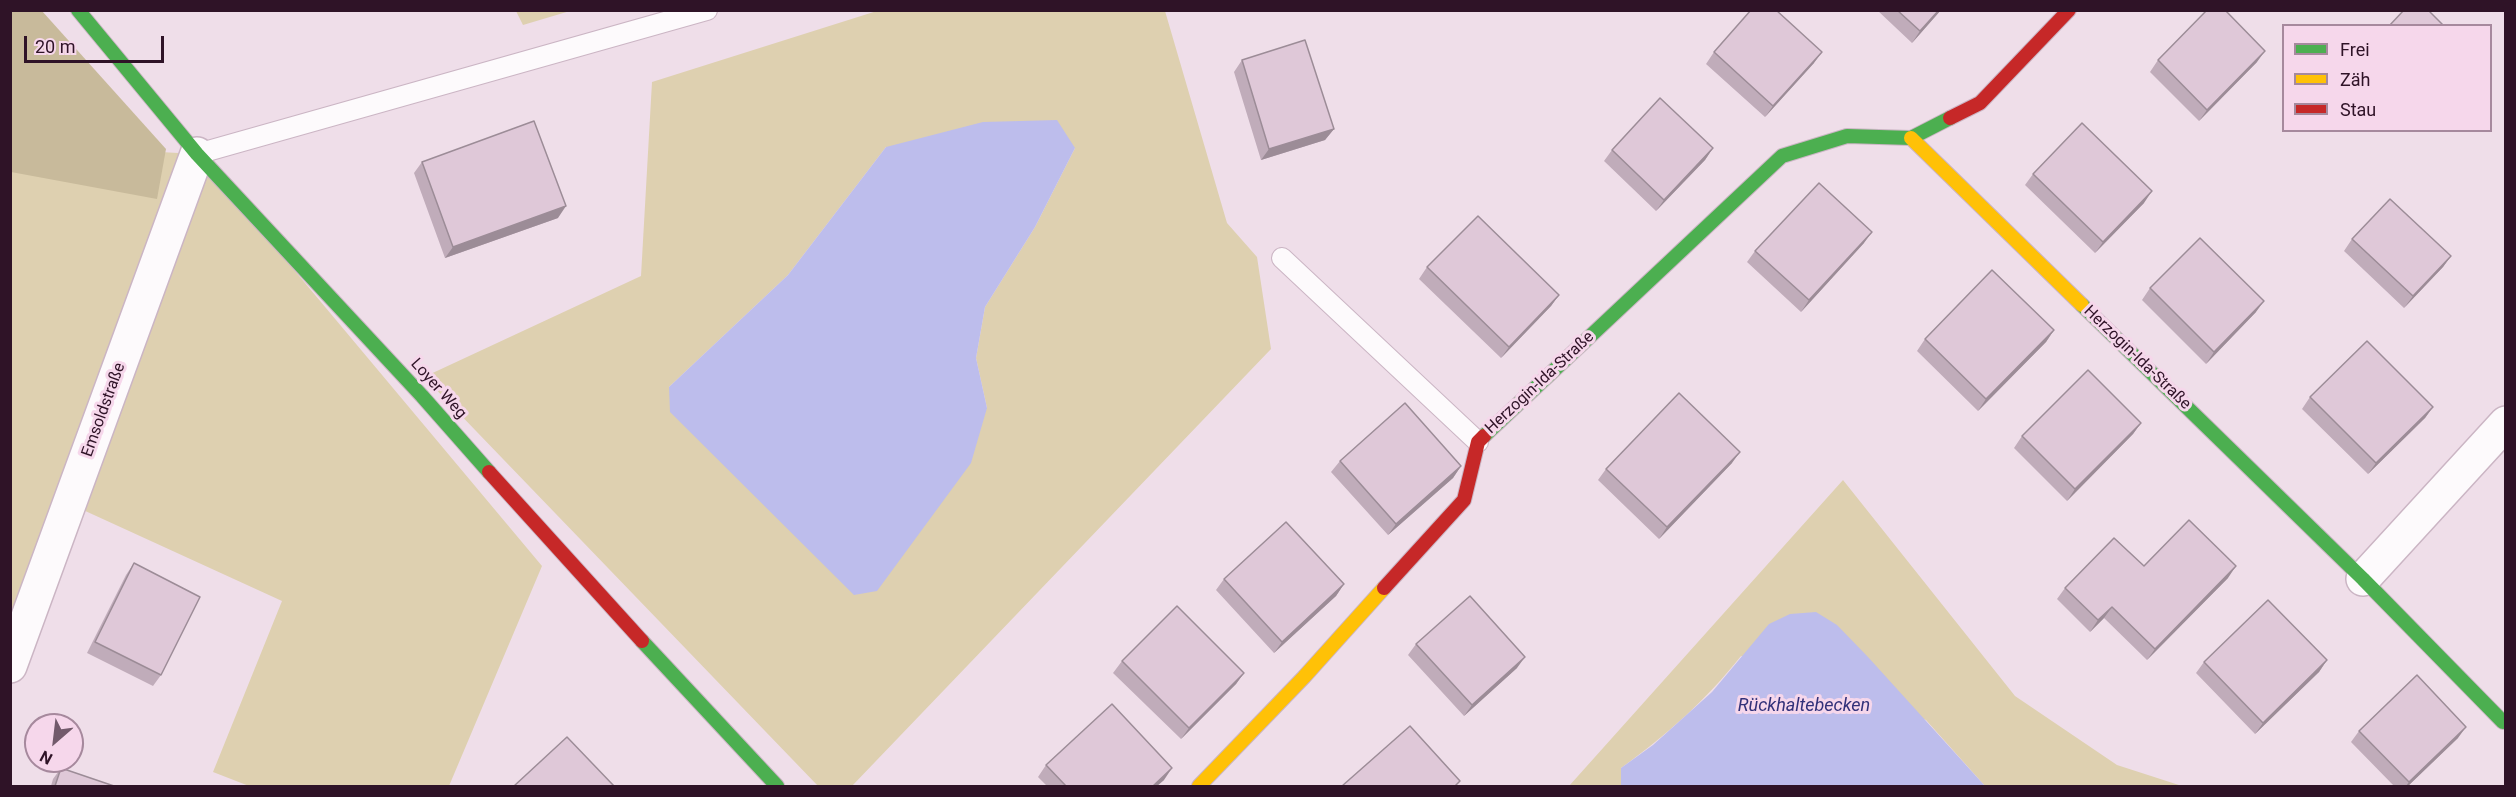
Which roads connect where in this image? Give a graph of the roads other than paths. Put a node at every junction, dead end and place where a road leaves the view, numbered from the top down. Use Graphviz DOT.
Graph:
graph roads {
  1 [pos="78,10"];
  2 [pos="707,10"];
  3 [pos="2069,10"];
  4 [pos="1911,138"];
  5 [pos="197,154"];
  6 [pos="1282,258"];
  7 [pos="2505,423"];
  8 [pos="1478,442"];
  9 [pos="2362,579"];
  10 [pos="10,666"];
  11 [pos="2503,722"];
  12 [pos="777,786"];
  13 [pos="1199,786"];
  1 -- 5 [label="street, Loyer Weg"];
  2 -- 5 [label="lane"];
  3 -- 4 [label="street, Herzogin-Ida-Straße"];
  4 -- 8 [label="street, Herzogin-Ida-Straße"];
  4 -- 9 [label="street, Herzogin-Ida-Straße"];
  5 -- 10 [label="street, Emsoldstraße"];
  5 -- 12 [label="street, Loyer Weg"];
  6 -- 8 [label="lane"];
  7 -- 9 [label="street"];
  8 -- 13 [label="street, Herzogin-Ida-Straße"];
  9 -- 11 [label="street, Herzogin-Ida-Straße"];
}
